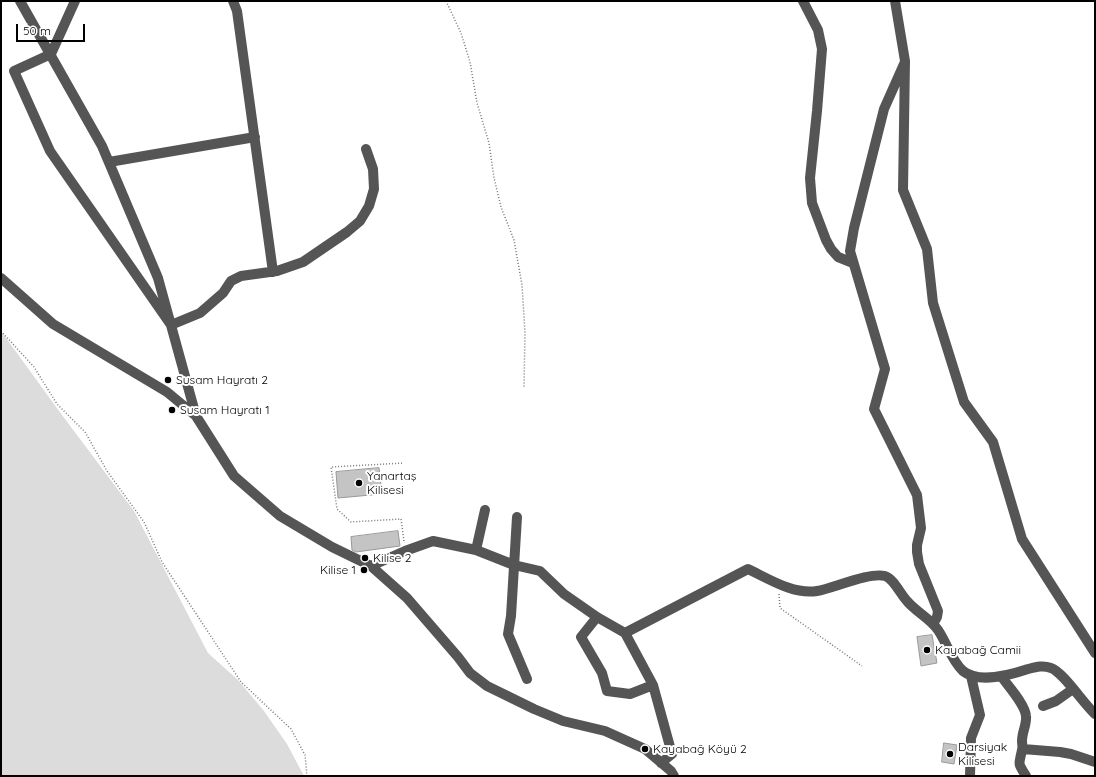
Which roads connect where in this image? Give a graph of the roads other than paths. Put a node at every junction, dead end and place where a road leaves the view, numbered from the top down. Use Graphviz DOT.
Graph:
graph roads {
  1 [pos="20,1"];
  2 [pos="75,1"];
  3 [pos="233,1"];
  4 [pos="803,1"];
  5 [pos="895,1"];
  6 [pos="50,54"];
  7 [pos="905,61"];
  8 [pos="255,137"];
  9 [pos="366,149"];
  10 [pos="109,162"];
  11 [pos="853,263"];
  12 [pos="273,272"];
  13 [pos="1,278"];
  14 [pos="171,325"];
  15 [pos="196,416"];
  16 [pos="485,510"];
  17 [pos="517,517"];
  18 [pos="476,550"];
  19 [pos="514,565"];
  20 [pos="371,566"];
  21 [pos="597,617"];
  22 [pos="933,624"];
  23 [pos="625,633"];
  24 [pos="1095,653"];
  25 [pos="971,676"];
  26 [pos="1001,676"];
  27 [pos="527,679"];
  28 [pos="653,685"];
  29 [pos="1073,689"];
  30 [pos="1043,706"];
  31 [pos="1095,714"];
  32 [pos="1023,749"];
  33 [pos="1095,762"];
  34 [pos="662,763"];
  35 [pos="674,776"];
  36 [pos="970,776"];
  37 [pos="1026,776"];
  1 -- 6 [label="street"];
  2 -- 6 [label="street"];
  3 -- 8 [label="street"];
  4 -- 11 [label="street"];
  5 -- 7 [label="street"];
  6 -- 10 [label="street"];
  6 -- 14 [label="street"];
  7 -- 11 [label="street"];
  7 -- 24 [label="street"];
  8 -- 10 [label="street"];
  8 -- 12 [label="street"];
  9 -- 12 [label="street"];
  10 -- 14 [label="street"];
  11 -- 22 [label="street"];
  12 -- 14 [label="street"];
  13 -- 15 [label="street"];
  14 -- 15 [label="street"];
  15 -- 20 [label="street"];
  16 -- 18 [label="street"];
  17 -- 19 [label="street"];
  18 -- 19 [label="street"];
  18 -- 20 [label="street"];
  19 -- 21 [label="street"];
  19 -- 27 [label="street"];
  20 -- 34 [label="street"];
  21 -- 23 [label="street"];
  21 -- 28 [label="street"];
  22 -- 23 [label="street"];
  22 -- 25 [label="street"];
  23 -- 28 [label="street"];
  25 -- 26 [label="street"];
  25 -- 36 [label="street"];
  26 -- 29 [label="street"];
  26 -- 32 [label="street"];
  28 -- 34 [label="street"];
  29 -- 30 [label="street"];
  29 -- 31 [label="street"];
  32 -- 33 [label="street"];
  32 -- 37 [label="street"];
  34 -- 35 [label="street"];
}
